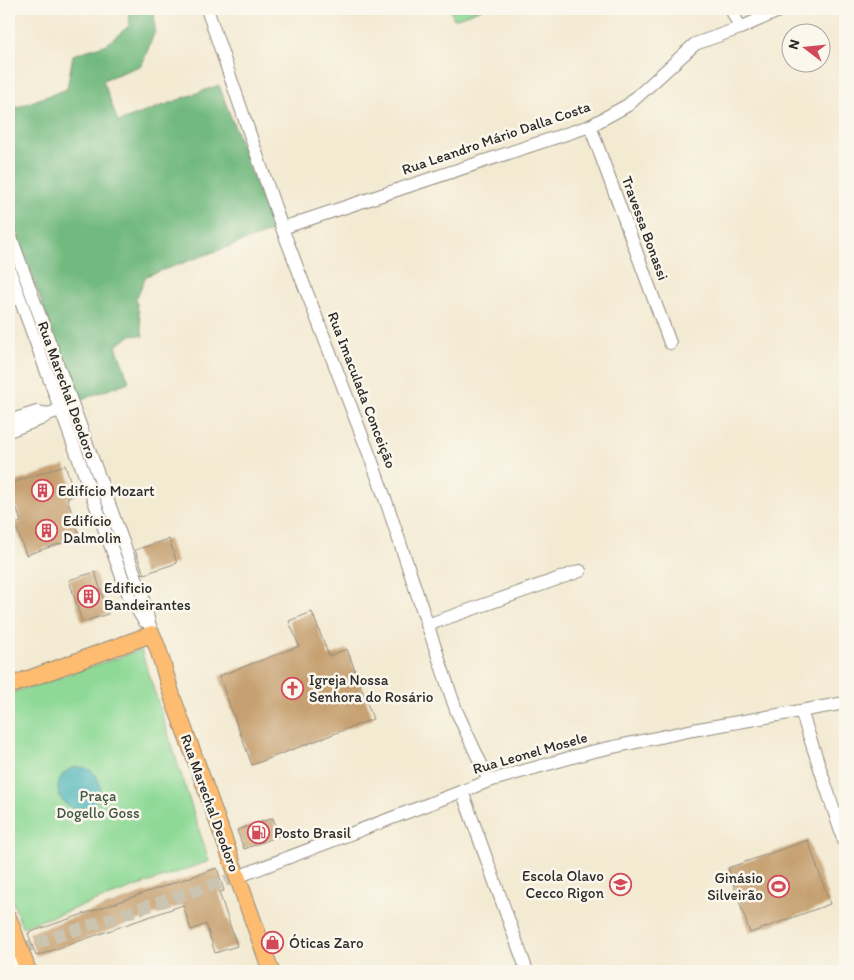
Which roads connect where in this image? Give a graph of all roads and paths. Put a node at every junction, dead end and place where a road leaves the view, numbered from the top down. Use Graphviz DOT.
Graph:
graph roads {
  1 [pos="207,9"];
  2 [pos="731,9"];
  3 [pos="783,9"];
  4 [pos="740,28"];
  5 [pos="590,126"];
  6 [pos="282,228"];
  7 [pos="9,232"];
  8 [pos="9,269"];
  9 [pos="670,342"];
  10 [pos="67,408"];
  11 [pos="48,414"];
  12 [pos="9,422"];
  13 [pos="9,431"];
  14 [pos="580,571"];
  15 [pos="427,625"];
  16 [pos="152,634"];
  17 [pos="9,686"];
  18 [pos="845,703"];
  19 [pos="801,711"];
  20 [pos="489,781"];
  21 [pos="462,791"];
  22 [pos="845,844"];
  23 [pos="237,877"];
  24 [pos="9,918"];
  25 [pos="14,951"];
  26 [pos="10,971"];
  27 [pos="28,971"];
  28 [pos="271,971"];
  29 [pos="527,971"];
  1 -- 6 [label="street, Rua Imaculada Conceição"];
  2 -- 4 [label="street"];
  3 -- 4 [label="street, Rua Leandro Mário Dalla Costa"];
  4 -- 5 [label="street, Rua Leandro Mário Dalla Costa"];
  5 -- 6 [label="street, Rua Leandro Mário Dalla Costa"];
  5 -- 9 [label="street, Travessa Bonassi"];
  6 -- 15 [label="street, Rua Imaculada Conceição"];
  7 -- 10 [label="street, Rua Marechal Deodoro"];
  8 -- 10 [label="street, Rua Marechal Deodoro"];
  10 -- 11 [label="street"];
  10 -- 16 [label="street, Rua Marechal Deodoro"];
  11 -- 12 [label="street"];
  11 -- 13 [label="street"];
  14 -- 15 [label="street"];
  15 -- 20 [label="street, Rua Imaculada Conceição"];
  16 -- 17 [label="main road"];
  16 -- 23 [label="main road, Rua Marechal Deodoro"];
  18 -- 19 [label="street, Rua Leonel Mosele"];
  19 -- 20 [label="street, Rua Leonel Mosele"];
  19 -- 22 [label="street"];
  20 -- 21 [label="street, Rua Leonel Mosele"];
  21 -- 23 [label="street, Rua Leonel Mosele"];
  21 -- 29 [label="street"];
  23 -- 28 [label="main road, Rua Marechal Deodoro"];
  24 -- 25 [label="main road"];
  25 -- 26 [label="street"];
  25 -- 27 [label="main road"];
}
